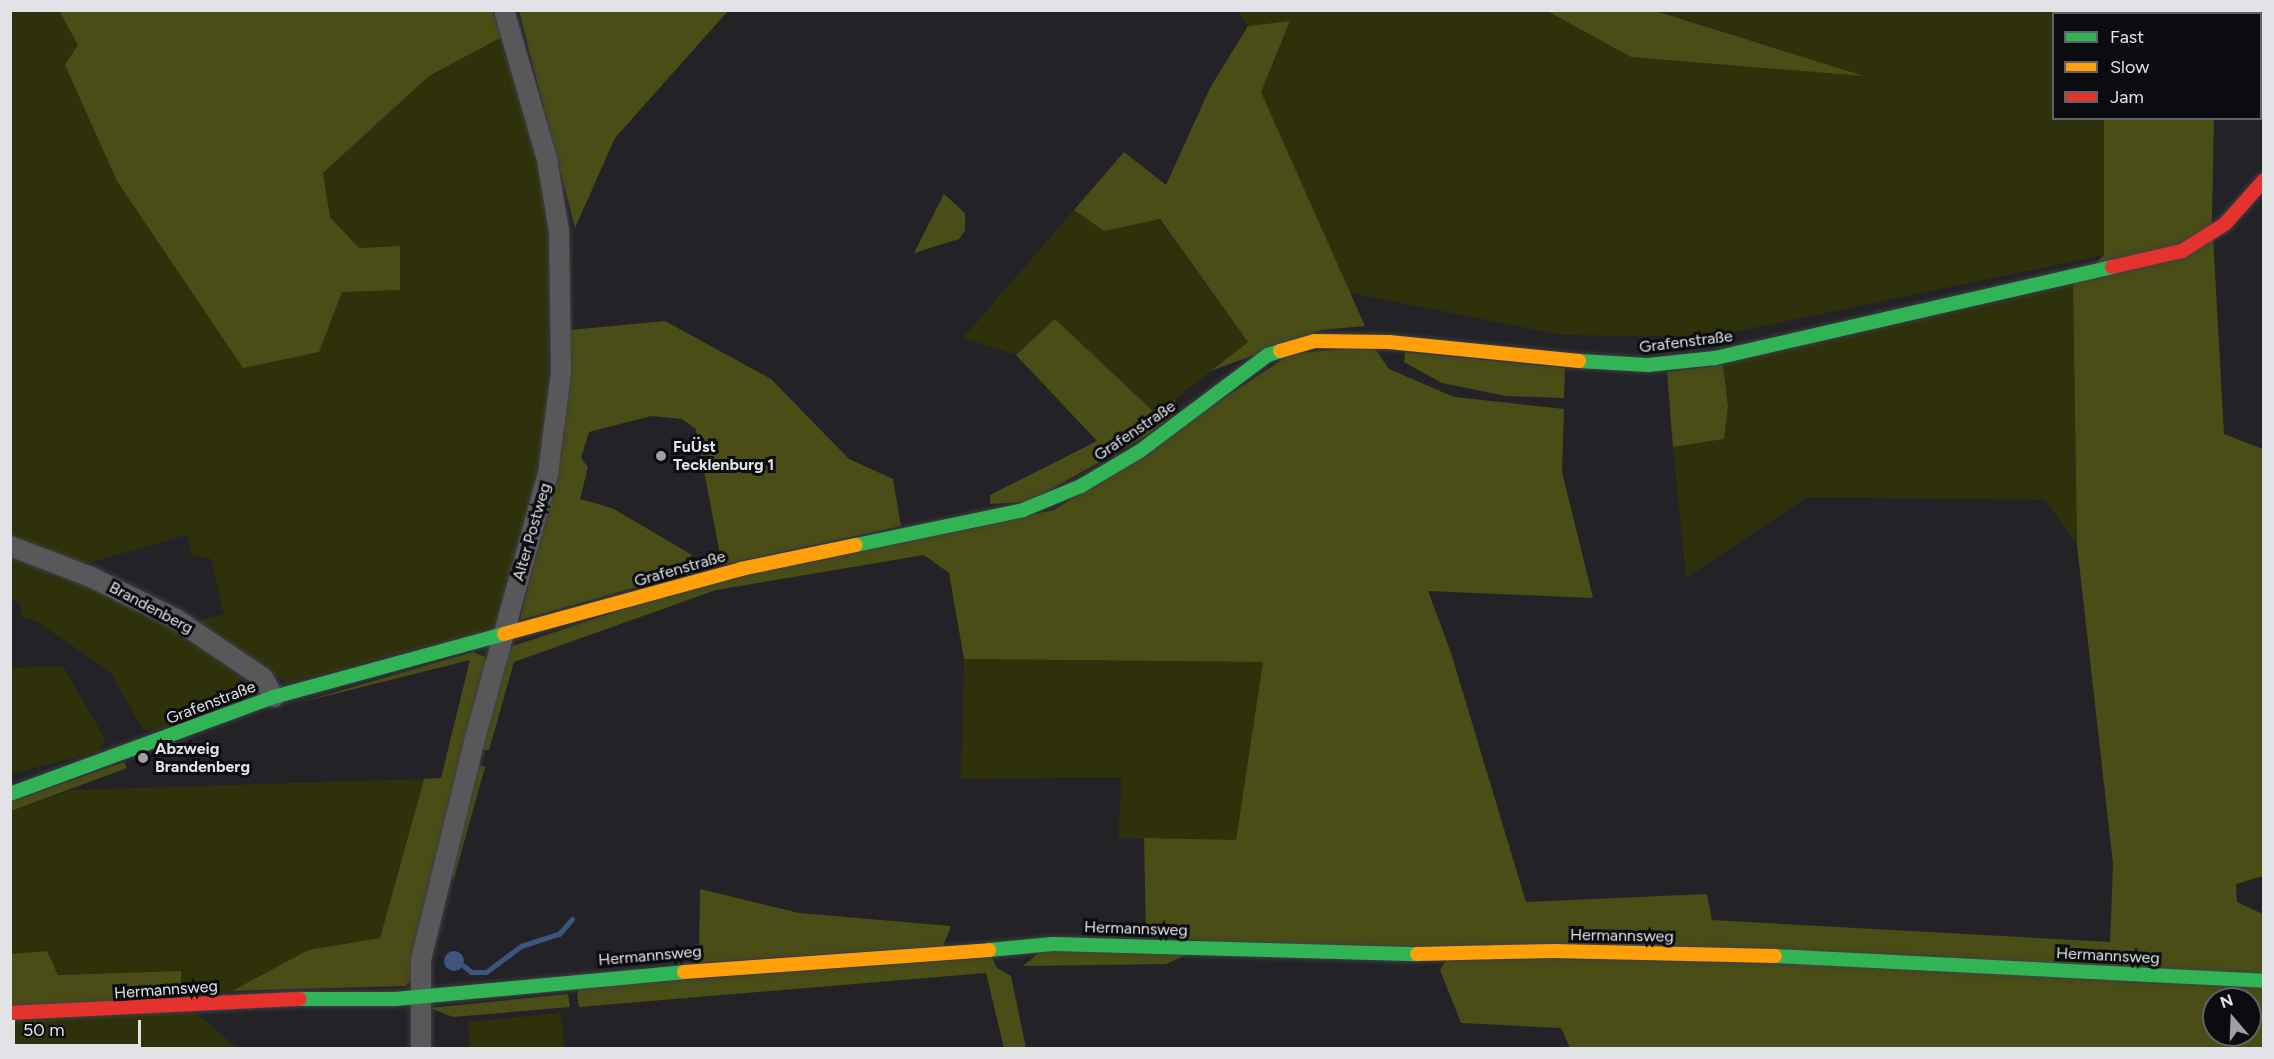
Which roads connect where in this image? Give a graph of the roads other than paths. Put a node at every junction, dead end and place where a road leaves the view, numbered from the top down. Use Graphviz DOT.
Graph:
graph roads {
  1 [pos="504,10"];
  2 [pos="2264,180"];
  3 [pos="10,546"];
  4 [pos="502,635"];
  5 [pos="274,697"];
  6 [pos="10,794"];
  7 [pos="2264,981"];
  8 [pos="420,994"];
  9 [pos="10,1013"];
  10 [pos="421,1048"];
  1 -- 4 [label="street, Alter Postweg"];
  2 -- 4 [label="street, Grafenstraße"];
  3 -- 5 [label="street, Brandenberg"];
  4 -- 5 [label="street, Grafenstraße"];
  4 -- 8 [label="street, Alter Postweg"];
  5 -- 6 [label="street, Grafenstraße"];
  7 -- 8 [label="street, Hermannsweg"];
  8 -- 9 [label="street, Hermannsweg"];
  8 -- 10 [label="street, Alter Postweg"];
}
